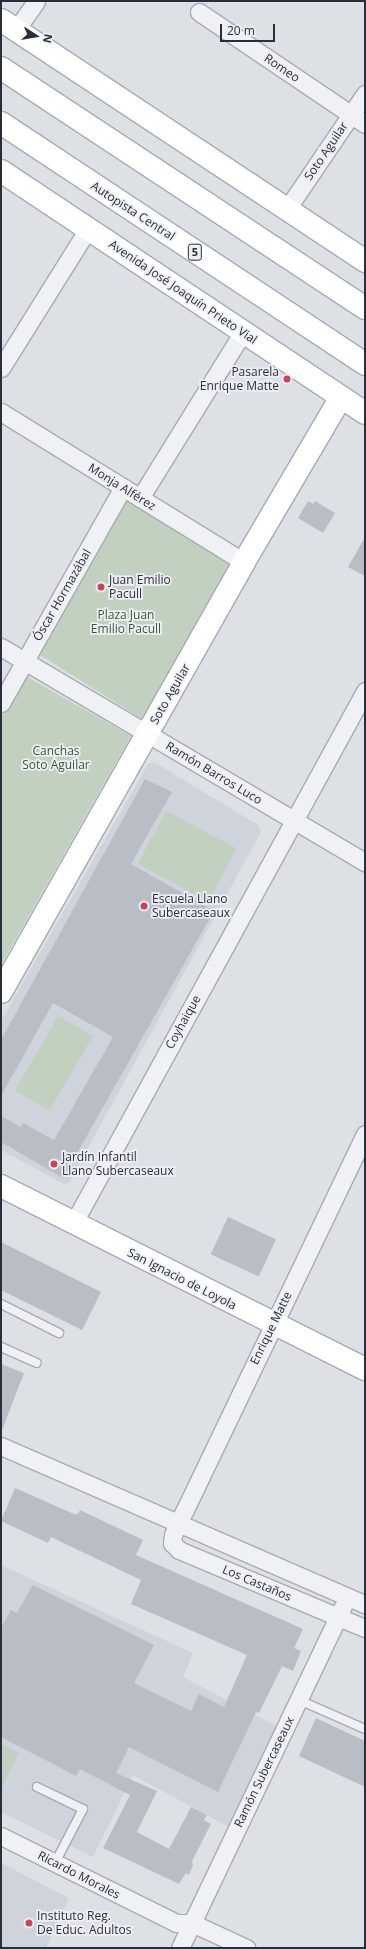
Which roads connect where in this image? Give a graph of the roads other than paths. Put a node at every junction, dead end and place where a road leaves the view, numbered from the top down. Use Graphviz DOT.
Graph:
graph roads {
  1 [pos="36,1"];
  2 [pos="199,12"];
  3 [pos="8,25"];
  4 [pos="1,68"];
  5 [pos="365,94"];
  6 [pos="351,114"];
  7 [pos="1,123"];
  8 [pos="365,124"];
  9 [pos="1,171"];
  10 [pos="287,209"];
  11 [pos="88,229"];
  12 [pos="365,261"];
  13 [pos="365,308"];
  14 [pos="242,332"];
  15 [pos="365,364"];
  16 [pos="1,368"];
  17 [pos="341,397"];
  18 [pos="1,412"];
  19 [pos="365,413"];
  20 [pos="123,488"];
  21 [pos="140,498"];
  22 [pos="244,562"];
  23 [pos="1,646"];
  24 [pos="24,660"];
  25 [pos="365,691"];
  26 [pos="1,703"];
  27 [pos="147,733"];
  28 [pos="293,820"];
  29 [pos="365,862"];
  30 [pos="1,992"];
  31 [pos="365,1134"];
  32 [pos="1,1186"];
  33 [pos="72,1224"];
  34 [pos="1,1304"];
  35 [pos="273,1325"];
  36 [pos="59,1333"];
  37 [pos="1,1347"];
  38 [pos="37,1363"];
  39 [pos="365,1369"];
  40 [pos="1,1446"];
  41 [pos="179,1522"];
  42 [pos="348,1596"];
  43 [pos="365,1604"];
  44 [pos="338,1617"];
  45 [pos="365,1628"];
  46 [pos="299,1700"];
  47 [pos="365,1729"];
  48 [pos="37,1787"];
  49 [pos="1,1836"];
  50 [pos="55,1863"];
  51 [pos="192,1923"];
  52 [pos="180,1948"];
  53 [pos="246,1948"];
  1 -- 3 [label="street"];
  2 -- 6 [label="street, Romeo"];
  3 -- 10 [label="main road"];
  4 -- 13 [label="main road"];
  5 -- 6 [label="street, Soto Aguilar"];
  6 -- 8 [label="street, Romeo"];
  6 -- 10 [label="street, Soto Aguilar"];
  7 -- 15 [label="main road, Autopista Central / 5"];
  9 -- 11 [label="main road, Avenida José Joaquín Prieto Vial"];
  10 -- 12 [label="main road"];
  11 -- 14 [label="main road, Avenida José Joaquín Prieto Vial"];
  11 -- 16 [label="street"];
  14 -- 17 [label="main road, Avenida José Joaquín Prieto Vial"];
  14 -- 21 [label="street"];
  17 -- 19 [label="main road, Avenida José Joaquín Prieto Vial"];
  17 -- 22 [label="main road, Soto Aguilar"];
  18 -- 20 [label="street, Monja Alférez"];
  20 -- 21 [label="street, Monja Alférez"];
  20 -- 24 [label="street, Óscar Hormazábal"];
  21 -- 22 [label="street, Monja Alférez"];
  22 -- 27 [label="main road, Soto Aguilar"];
  23 -- 24 [label="street, Ramón Barros Luco"];
  24 -- 26 [label="street, Óscar Hormazábal"];
  24 -- 27 [label="street, Ramón Barros Luco"];
  25 -- 28 [label="street, Coyhaique"];
  27 -- 28 [label="street, Ramón Barros Luco"];
  27 -- 30 [label="main road, Soto Aguilar"];
  28 -- 29 [label="street, Ramón Barros Luco"];
  28 -- 33 [label="street, Coyhaique"];
  31 -- 35 [label="street, Enrique Matte"];
  32 -- 33 [label="main road, San Ignacio de Loyola"];
  33 -- 35 [label="main road, San Ignacio de Loyola"];
  34 -- 36 [label="lane"];
  35 -- 39 [label="main road, San Ignacio de Loyola"];
  35 -- 41 [label="street, Enrique Matte"];
  37 -- 38 [label="lane"];
  40 -- 41 [label="street, Los Castaños"];
  41 -- 42 [label="street, Los Castaños"];
  41 -- 44 [label="street, Los Castaños"];
  42 -- 43 [label="street, Los Castaños"];
  42 -- 44 [label="street, Ramón Subercaseaux"];
  44 -- 45 [label="street, Los Castaños"];
  44 -- 46 [label="street, Ramón Subercaseaux"];
  46 -- 47 [label="lane"];
  46 -- 51 [label="street, Ramón Subercaseaux"];
  48 -- 50 [label="lane"];
  49 -- 50 [label="street, Ricardo Morales"];
  50 -- 51 [label="street, Ricardo Morales"];
  51 -- 52 [label="street, Ramón Subercaseaux"];
  51 -- 53 [label="street, Ricardo Morales"];
}
